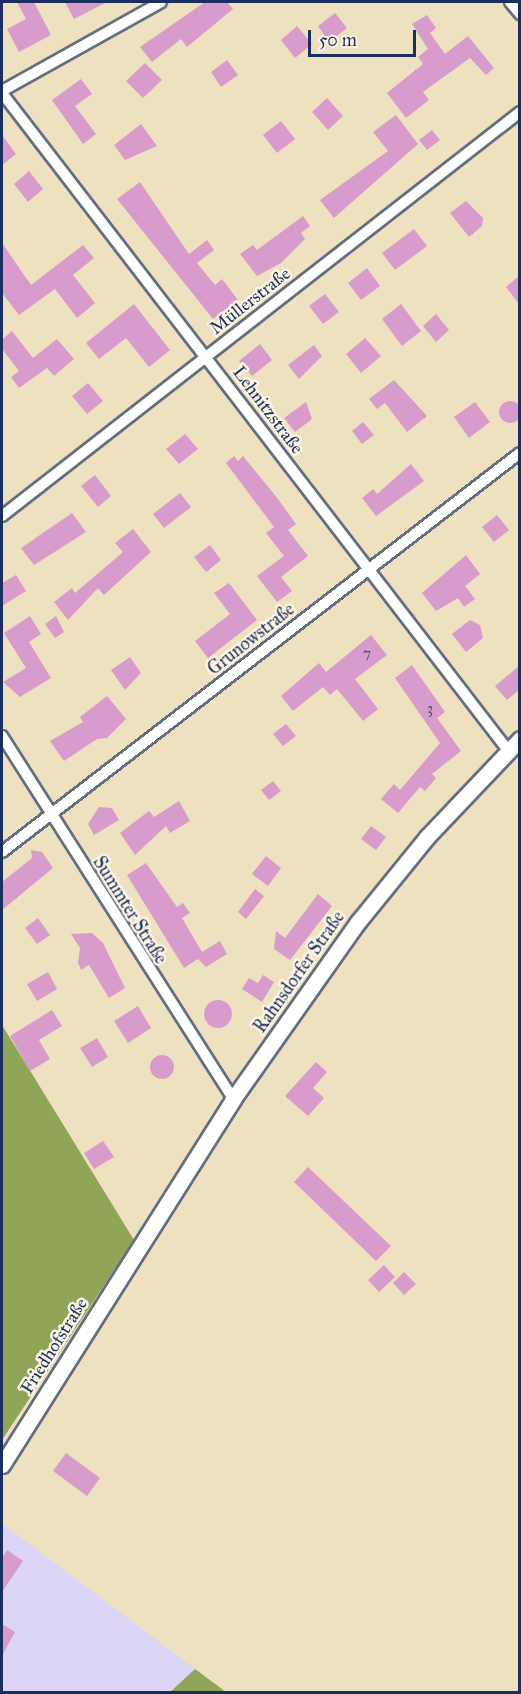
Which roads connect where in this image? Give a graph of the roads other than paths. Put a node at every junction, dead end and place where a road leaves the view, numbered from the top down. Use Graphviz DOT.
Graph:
graph roads {
  1 [pos="161,2"];
  2 [pos="510,2"];
  3 [pos="519,14"];
  4 [pos="2,92"];
  5 [pos="519,112"];
  6 [pos="207,356"];
  7 [pos="519,453"];
  8 [pos="2,516"];
  9 [pos="369,569"];
  10 [pos="2,736"];
  11 [pos="519,739"];
  12 [pos="507,749"];
  13 [pos="51,814"];
  14 [pos="2,852"];
  15 [pos="233,1099"];
  16 [pos="139,1249"];
  17 [pos="2,1464"];
  1 -- 4 [label="street"];
  2 -- 3 [label="street"];
  4 -- 6 [label="street, Lehnitzstraße"];
  5 -- 6 [label="street, Müllerstraße"];
  6 -- 8 [label="street, Müllerstraße"];
  6 -- 9 [label="street, Lehnitzstraße"];
  7 -- 9 [label="street, Grunowstraße"];
  9 -- 12 [label="street, Lehnitzstraße"];
  9 -- 13 [label="street, Grunowstraße"];
  10 -- 13 [label="street, Summter Straße"];
  11 -- 12 [label="street, Rahnsdorfer Straße"];
  12 -- 15 [label="street, Rahnsdorfer Straße"];
  13 -- 14 [label="street, Grunowstraße"];
  13 -- 15 [label="street, Summter Straße"];
  15 -- 16 [label="street, Rahnsdorfer Straße"];
  16 -- 17 [label="street, Friedhofstraße"];
}
